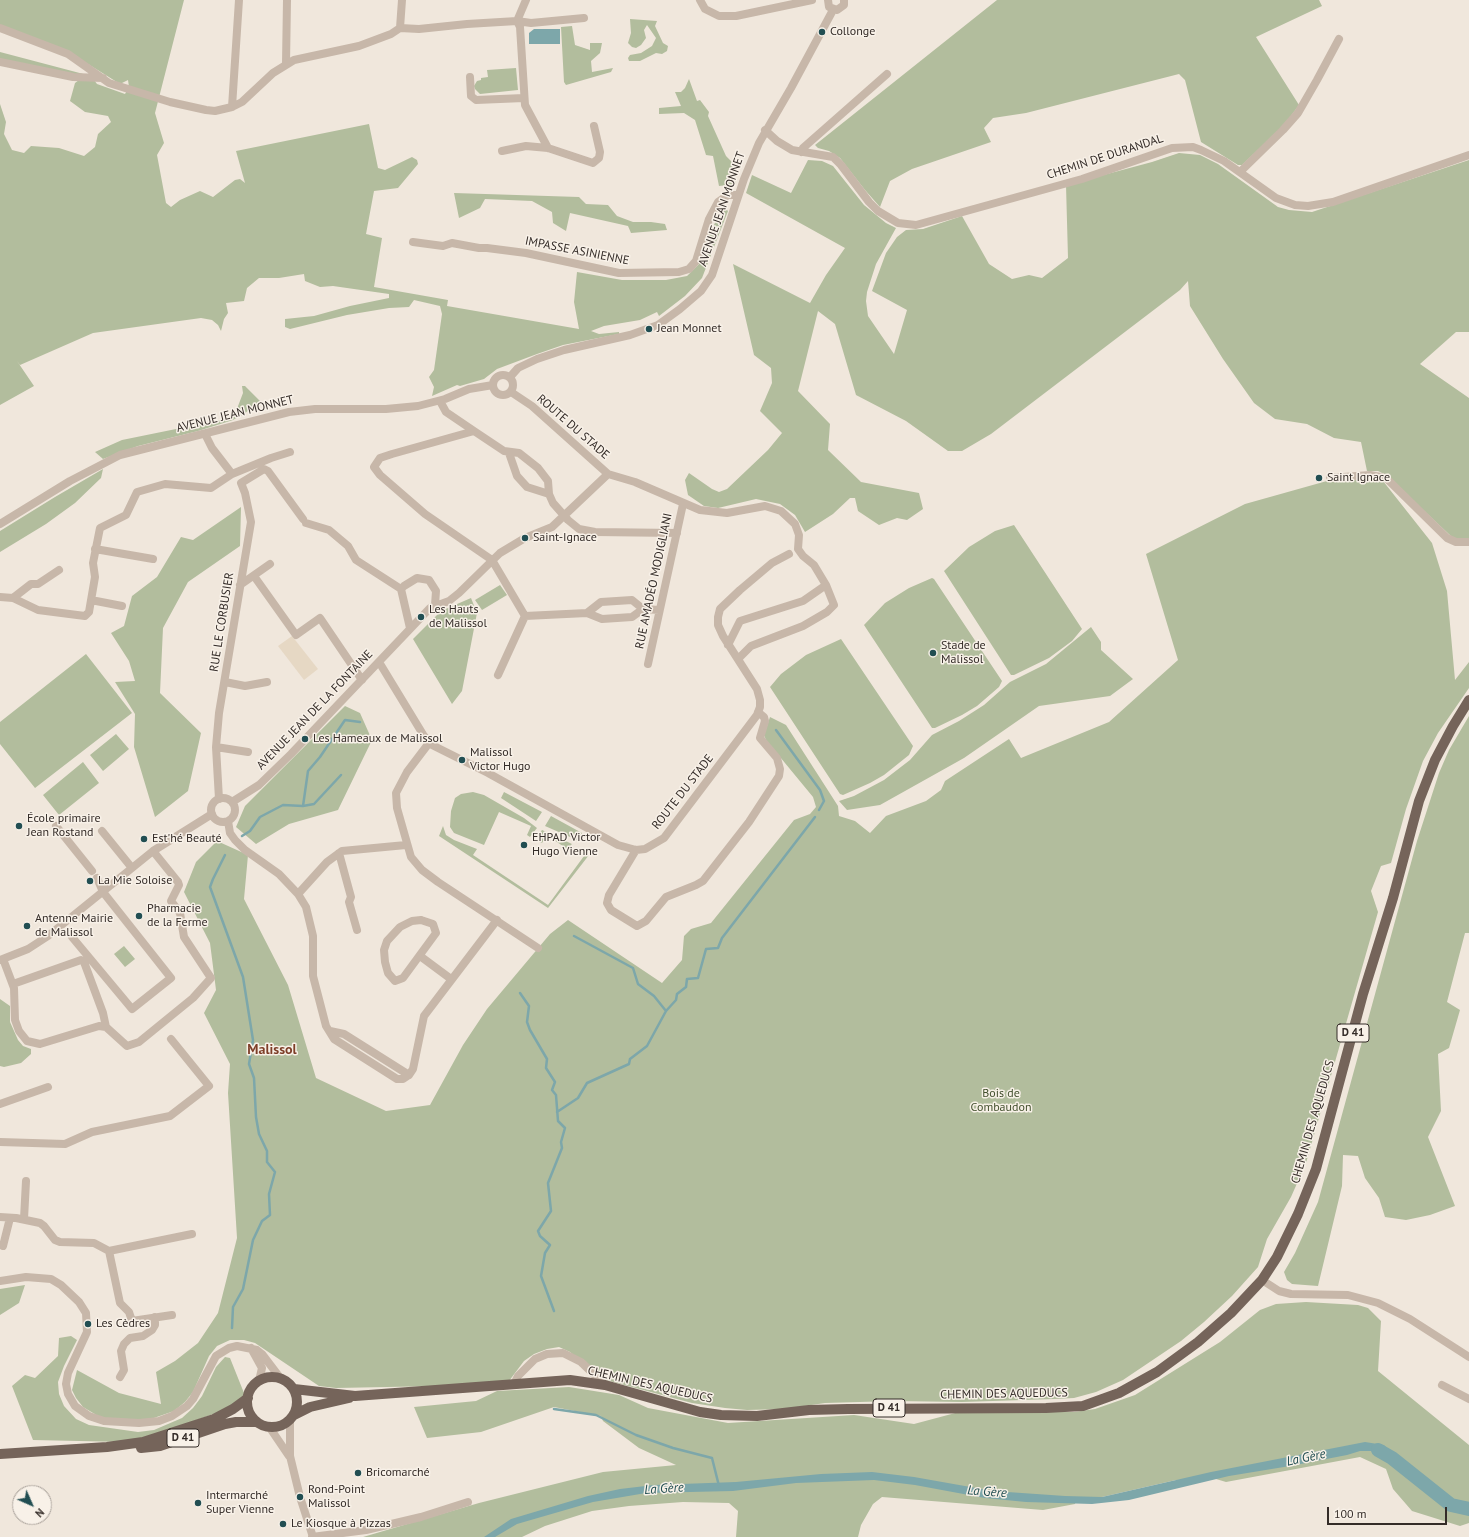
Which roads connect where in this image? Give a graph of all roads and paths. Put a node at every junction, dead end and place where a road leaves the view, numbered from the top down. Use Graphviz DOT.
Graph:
graph roads {
  1 [pos="239,0"];
  2 [pos="287,0"];
  3 [pos="402,0"];
  4 [pos="526,0"];
  5 [pos="700,0"];
  6 [pos="812,0"];
  7 [pos="828,0"];
  8 [pos="844,0"];
  9 [pos="833,10"];
  10 [pos="584,18"];
  11 [pos="517,21"];
  12 [pos="0,28"];
  13 [pos="400,28"];
  14 [pos="1339,39"];
  15 [pos="0,62"];
  16 [pos="286,64"];
  17 [pos="887,74"];
  18 [pos="470,77"];
  19 [pos="102,78"];
  20 [pos="524,98"];
  21 [pos="232,107"];
  22 [pos="594,126"];
  23 [pos="765,130"];
  24 [pos="548,148"];
  25 [pos="502,151"];
  26 [pos="801,152"];
  27 [pos="1469,155"];
  28 [pos="1240,172"];
  29 [pos="738,196"];
  30 [pos="412,242"];
  31 [pos="510,377"];
  32 [pos="492,385"];
  33 [pos="511,392"];
  34 [pos="440,401"];
  35 [pos="474,431"];
  36 [pos="205,434"];
  37 [pos="290,452"];
  38 [pos="509,453"];
  39 [pos="232,474"];
  40 [pos="608,474"];
  41 [pos="1330,478"];
  42 [pos="549,494"];
  43 [pos="683,504"];
  44 [pos="565,516"];
  45 [pos="0,524"];
  46 [pos="677,533"];
  47 [pos="1469,542"];
  48 [pos="95,548"];
  49 [pos="789,554"];
  50 [pos="153,559"];
  51 [pos="492,560"];
  52 [pos="270,564"];
  53 [pos="59,570"];
  54 [pos="254,576"];
  55 [pos="240,584"];
  56 [pos="826,585"];
  57 [pos="401,589"];
  58 [pos="0,597"];
  59 [pos="13,598"];
  60 [pos="91,600"];
  61 [pos="435,605"];
  62 [pos="122,606"];
  63 [pos="643,609"];
  64 [pos="659,610"];
  65 [pos="587,613"];
  66 [pos="525,616"];
  67 [pos="410,628"];
  68 [pos="728,645"];
  69 [pos="738,659"];
  70 [pos="379,662"];
  71 [pos="648,664"];
  72 [pos="498,675"];
  73 [pos="362,680"];
  74 [pos="224,682"];
  75 [pos="267,682"];
  76 [pos="1469,700"];
  77 [pos="758,712"];
  78 [pos="429,743"];
  79 [pos="216,747"];
  80 [pos="248,752"];
  81 [pos="219,799"];
  82 [pos="232,802"];
  83 [pos="212,814"];
  84 [pos="228,822"];
  85 [pos="56,826"];
  86 [pos="102,831"];
  87 [pos="406,845"];
  88 [pos="636,850"];
  89 [pos="153,851"];
  90 [pos="339,853"];
  91 [pos="132,868"];
  92 [pos="103,892"];
  93 [pos="298,894"];
  94 [pos="497,920"];
  95 [pos="357,930"];
  96 [pos="72,937"];
  97 [pos="538,948"];
  98 [pos="420,956"];
  99 [pos="2,959"];
  100 [pos="451,979"];
  101 [pos="13,984"];
  102 [pos="106,1027"];
  103 [pos="171,1039"];
  104 [pos="48,1087"];
  105 [pos="0,1104"];
  106 [pos="0,1142"];
  107 [pos="26,1181"];
  108 [pos="0,1217"];
  109 [pos="10,1218"];
  110 [pos="24,1219"];
  111 [pos="192,1234"];
  112 [pos="3,1246"];
  113 [pos="109,1251"];
  114 [pos="1262,1280"];
  115 [pos="0,1281"];
  116 [pos="172,1315"];
  117 [pos="155,1317"];
  118 [pos="250,1348"];
  119 [pos="1469,1357"];
  120 [pos="120,1377"];
  121 [pos="281,1379"];
  122 [pos="259,1381"];
  123 [pos="514,1384"];
  124 [pos="605,1385"];
  125 [pos="1442,1385"];
  126 [pos="294,1389"];
  127 [pos="355,1396"];
  128 [pos="248,1398"];
  129 [pos="1469,1399"];
  130 [pos="292,1418"];
  131 [pos="257,1422"];
  132 [pos="270,1428"];
  133 [pos="107,1447"];
  134 [pos="0,1454"];
  135 [pos="290,1456"];
  136 [pos="468,1502"];
  137 [pos="312,1537"];
  1 -- 21 [label="street"];
  2 -- 16 [label="street"];
  3 -- 13 [label="street"];
  4 -- 11 [label="street"];
  5 -- 6 [label="street"];
  7 -- 9 [label="street"];
  8 -- 9 [label="street, AVENUE JEAN MONNET"];
  9 -- 23 [label="street, AVENUE JEAN MONNET"];
  10 -- 11 [label="street"];
  11 -- 13 [label="street"];
  11 -- 20 [label="street"];
  12 -- 19 [label="street"];
  13 -- 16 [label="street"];
  14 -- 28 [label="street"];
  15 -- 19 [label="street"];
  16 -- 21 [label="street"];
  17 -- 26 [label="street"];
  18 -- 20 [label="street"];
  19 -- 21 [label="street"];
  20 -- 24 [label="street"];
  22 -- 24 [label="street"];
  23 -- 26 [label="street, CHEMIN DE DURANDAL"];
  23 -- 29 [label="street, AVENUE JEAN MONNET"];
  24 -- 25 [label="street"];
  26 -- 28 [label="street, CHEMIN DE DURANDAL"];
  27 -- 28 [label="street, CHEMIN DE DURANDAL"];
  29 -- 30 [label="street, IMPASSE ASINIENNE"];
  29 -- 31 [label="street, AVENUE JEAN MONNET"];
  31 -- 32 [label="street"];
  31 -- 33 [label="street"];
  32 -- 33 [label="street"];
  32 -- 34 [label="street, AVENUE JEAN MONNET"];
  33 -- 40 [label="street, ROUTE DU STADE"];
  34 -- 35 [label="street"];
  34 -- 36 [label="street, AVENUE JEAN MONNET"];
  35 -- 38 [label="street"];
  35 -- 51 [label="street"];
  36 -- 39 [label="street"];
  36 -- 45 [label="street, AVENUE JEAN MONNET"];
  37 -- 39 [label="street"];
  38 -- 42 [label="street"];
  38 -- 42 [label="street"];
  39 -- 48 [label="street"];
  40 -- 43 [label="street, ROUTE DU STADE"];
  40 -- 44 [label="street, AVENUE JEAN DE LA FONTAINE"];
  41 -- 47 [label="street"];
  42 -- 44 [label="street"];
  43 -- 46 [label="street, RUE AMADÉO MODIGLIANI"];
  43 -- 56 [label="street, ROUTE DU STADE"];
  44 -- 46 [label="street"];
  44 -- 51 [label="street, AVENUE JEAN DE LA FONTAINE"];
  46 -- 64 [label="street, RUE AMADÉO MODIGLIANI"];
  48 -- 50 [label="street"];
  48 -- 60 [label="street"];
  49 -- 68 [label="street"];
  51 -- 61 [label="street, AVENUE JEAN DE LA FONTAINE"];
  51 -- 66 [label="street"];
  52 -- 54 [label="street"];
  53 -- 59 [label="street"];
  54 -- 55 [label="street"];
  54 -- 73 [label="street"];
  55 -- 57 [label="street, RUE LE CORBUSIER"];
  55 -- 74 [label="street, RUE LE CORBUSIER"];
  56 -- 68 [label="street"];
  56 -- 69 [label="street"];
  57 -- 61 [label="street"];
  57 -- 67 [label="street"];
  58 -- 59 [label="street"];
  59 -- 60 [label="street"];
  60 -- 62 [label="street"];
  61 -- 67 [label="street, AVENUE JEAN DE LA FONTAINE"];
  63 -- 64 [label="street"];
  63 -- 65 [label="street"];
  63 -- 65 [label="street"];
  64 -- 71 [label="street, RUE AMADÉO MODIGLIANI"];
  65 -- 66 [label="street"];
  66 -- 72 [label="street"];
  67 -- 70 [label="street, AVENUE JEAN DE LA FONTAINE"];
  68 -- 69 [label="street"];
  69 -- 77 [label="street"];
  70 -- 73 [label="street, AVENUE JEAN DE LA FONTAINE"];
  70 -- 78 [label="street"];
  73 -- 82 [label="street, AVENUE JEAN DE LA FONTAINE"];
  74 -- 75 [label="street"];
  74 -- 79 [label="street, RUE LE CORBUSIER"];
  76 -- 114 [label="main road, CHEMIN DES AQUEDUCS / D 41"];
  77 -- 88 [label="street, ROUTE DU STADE"];
  77 -- 88 [label="street"];
  78 -- 87 [label="street"];
  78 -- 88 [label="street"];
  79 -- 80 [label="street"];
  79 -- 81 [label="street, RUE LE CORBUSIER"];
  81 -- 82 [label="street"];
  81 -- 83 [label="street"];
  82 -- 84 [label="street"];
  83 -- 84 [label="street"];
  83 -- 89 [label="street"];
  84 -- 93 [label="street"];
  85 -- 92 [label="street"];
  86 -- 91 [label="street"];
  87 -- 90 [label="street"];
  87 -- 94 [label="street"];
  89 -- 91 [label="street"];
  89 -- 102 [label="street"];
  90 -- 93 [label="street"];
  90 -- 95 [label="street"];
  91 -- 92 [label="street"];
  92 -- 96 [label="street"];
  92 -- 99 [label="street"];
  93 -- 100 [label="street"];
  94 -- 97 [label="street"];
  94 -- 100 [label="street"];
  98 -- 98 [label="street"];
  98 -- 100 [label="street"];
  99 -- 101 [label="street"];
  101 -- 102 [label="street"];
  101 -- 102 [label="street"];
  103 -- 106 [label="street"];
  104 -- 105 [label="street"];
  107 -- 110 [label="street"];
  108 -- 109 [label="street"];
  109 -- 110 [label="street"];
  109 -- 112 [label="street"];
  110 -- 113 [label="street"];
  111 -- 113 [label="street"];
  113 -- 117 [label="street"];
  114 -- 119 [label="street"];
  114 -- 124 [label="main road, CHEMIN DES AQUEDUCS / D 41"];
  115 -- 118 [label="street"];
  116 -- 117 [label="street"];
  117 -- 120 [label="street"];
  118 -- 121 [label="street"];
  118 -- 122 [label="street"];
  121 -- 122 [label="main road"];
  121 -- 126 [label="main road"];
  122 -- 128 [label="main road"];
  123 -- 124 [label="main road, CHEMIN DES AQUEDUCS / D 41"];
  123 -- 124 [label="street"];
  123 -- 127 [label="main road, CHEMIN DES AQUEDUCS / D 41"];
  125 -- 129 [label="street"];
  126 -- 127 [label="main road, CHEMIN DES AQUEDUCS / D 41"];
  126 -- 130 [label="main road"];
  127 -- 130 [label="main road, CHEMIN DES AQUEDUCS / D 41"];
  128 -- 131 [label="main road"];
  128 -- 133 [label="main road, D 41"];
  130 -- 132 [label="main road"];
  130 -- 135 [label="street"];
  131 -- 132 [label="main road"];
  131 -- 133 [label="main road, D 41"];
  132 -- 135 [label="street"];
  133 -- 134 [label="main road, D 41"];
  135 -- 137 [label="street"];
  136 -- 137 [label="street"];
}
